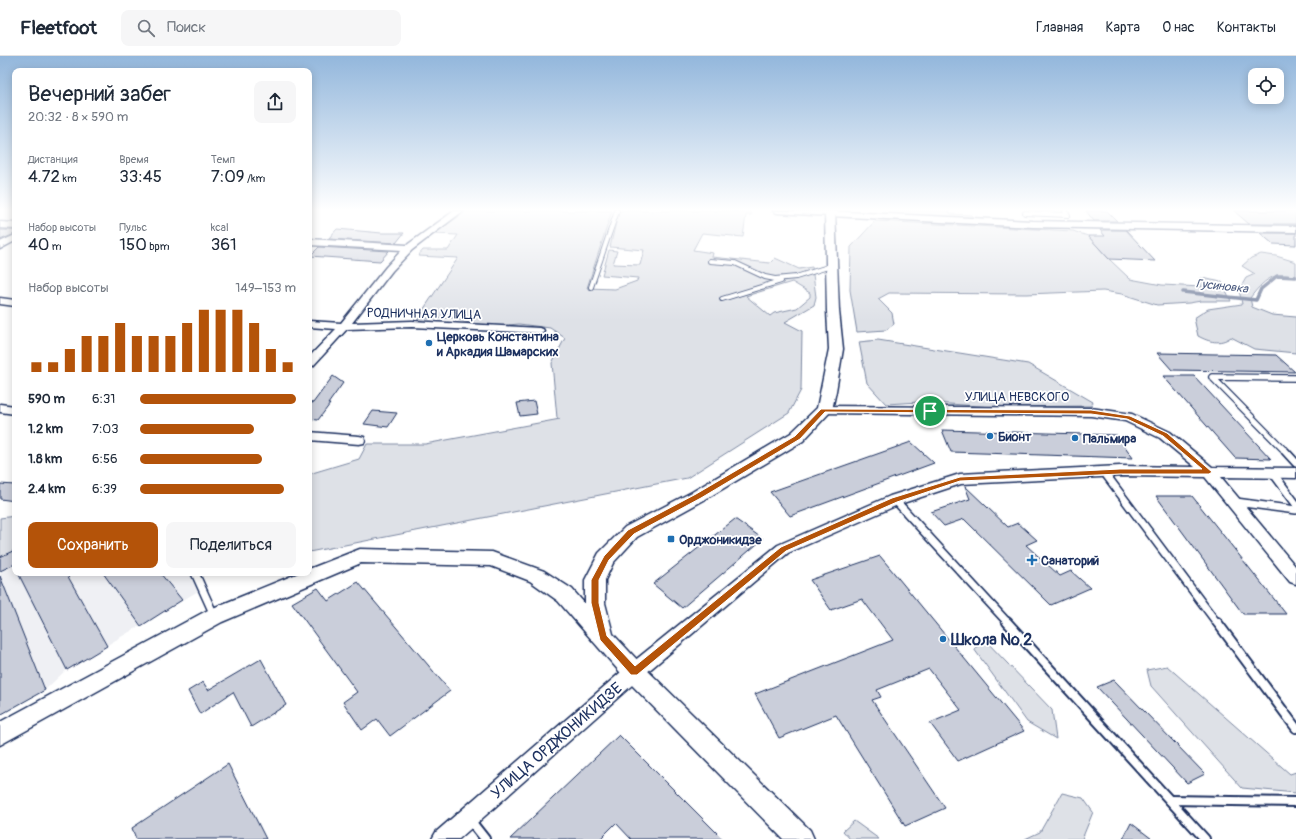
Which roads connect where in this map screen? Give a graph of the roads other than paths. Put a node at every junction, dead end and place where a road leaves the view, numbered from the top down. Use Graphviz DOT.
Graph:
graph roads {
  1 [pos="401,248"];
  2 [pos="409,248"];
  3 [pos="604,248"];
  4 [pos="831,248"];
  5 [pos="710,260"];
  6 [pos="831,266"];
  7 [pos="796,276"];
  8 [pos="591,287"];
  9 [pos="722,299"];
  10 [pos="0,302"];
  11 [pos="12,303"];
  12 [pos="312,324"];
  13 [pos="344,326"];
  14 [pos="539,331"];
  15 [pos="312,361"];
  16 [pos="1296,378"];
  17 [pos="0,408"];
  18 [pos="12,410"];
  19 [pos="824,410"];
  20 [pos="312,436"];
  21 [pos="359,440"];
  22 [pos="1296,462"];
  23 [pos="1104,472"];
  24 [pos="1209,472"];
  25 [pos="1273,473"];
  26 [pos="1296,473"];
  27 [pos="894,500"];
  28 [pos="1234,502"];
  29 [pos="1296,504"];
  30 [pos="1296,510"];
  31 [pos="196,576"];
  32 [pos="312,576"];
  33 [pos="312,576"];
  34 [pos="1296,578"];
  35 [pos="215,616"];
  36 [pos="603,638"];
  37 [pos="634,672"];
  38 [pos="1296,728"];
  39 [pos="0,734"];
  40 [pos="1170,800"];
  41 [pos="1296,802"];
  42 [pos="467,817"];
  43 [pos="443,839"];
  44 [pos="485,839"];
  45 [pos="801,839"];
  46 [pos="1205,839"];
  1 -- 2 [label="street"];
  2 -- 13 [label="street"];
  3 -- 8 [label="lane"];
  4 -- 6 [label="street"];
  5 -- 7 [label="lane"];
  6 -- 7 [label="lane"];
  6 -- 19 [label="street"];
  7 -- 9 [label="lane"];
  10 -- 11 [label="street"];
  12 -- 13 [label="street, РОДНИЧНАЯ УЛИЦА"];
  13 -- 14 [label="street, РОДНИЧНАЯ УЛИЦА"];
  13 -- 15 [label="street"];
  16 -- 22 [label="lane"];
  17 -- 18 [label="street"];
  19 -- 24 [label="street, УЛИЦА НЕВСКОГО"];
  19 -- 36 [label="street"];
  20 -- 21 [label="street"];
  23 -- 24 [label="street, УЛИЦА ОРДЖОНИКИДЗЕ"];
  23 -- 27 [label="street, УЛИЦА ОРДЖОНИКИДЗЕ"];
  23 -- 38 [label="lane"];
  24 -- 25 [label="street, УЛИЦА ОРДЖОНИКИДЗЕ"];
  24 -- 28 [label="street, УЛИЦА НЕВСКОГО"];
  25 -- 26 [label="street, УЛИЦА ОРДЖОНИКИДЗЕ"];
  25 -- 29 [label="lane"];
  27 -- 37 [label="street, УЛИЦА ОРДЖОНИКИДЗЕ"];
  27 -- 40 [label="lane"];
  28 -- 30 [label="lane"];
  28 -- 34 [label="street, УЛИЦА НЕВСКОГО"];
  31 -- 35 [label="lane"];
  32 -- 35 [label="street"];
  33 -- 36 [label="street"];
  35 -- 39 [label="street"];
  36 -- 37 [label="street"];
  37 -- 42 [label="street, УЛИЦА ОРДЖОНИКИДЗЕ"];
  37 -- 45 [label="street"];
  40 -- 41 [label="lane"];
  40 -- 46 [label="lane"];
  42 -- 43 [label="street, УЛИЦА ОРДЖОНИКИДЗЕ"];
  42 -- 44 [label="lane"];
}
